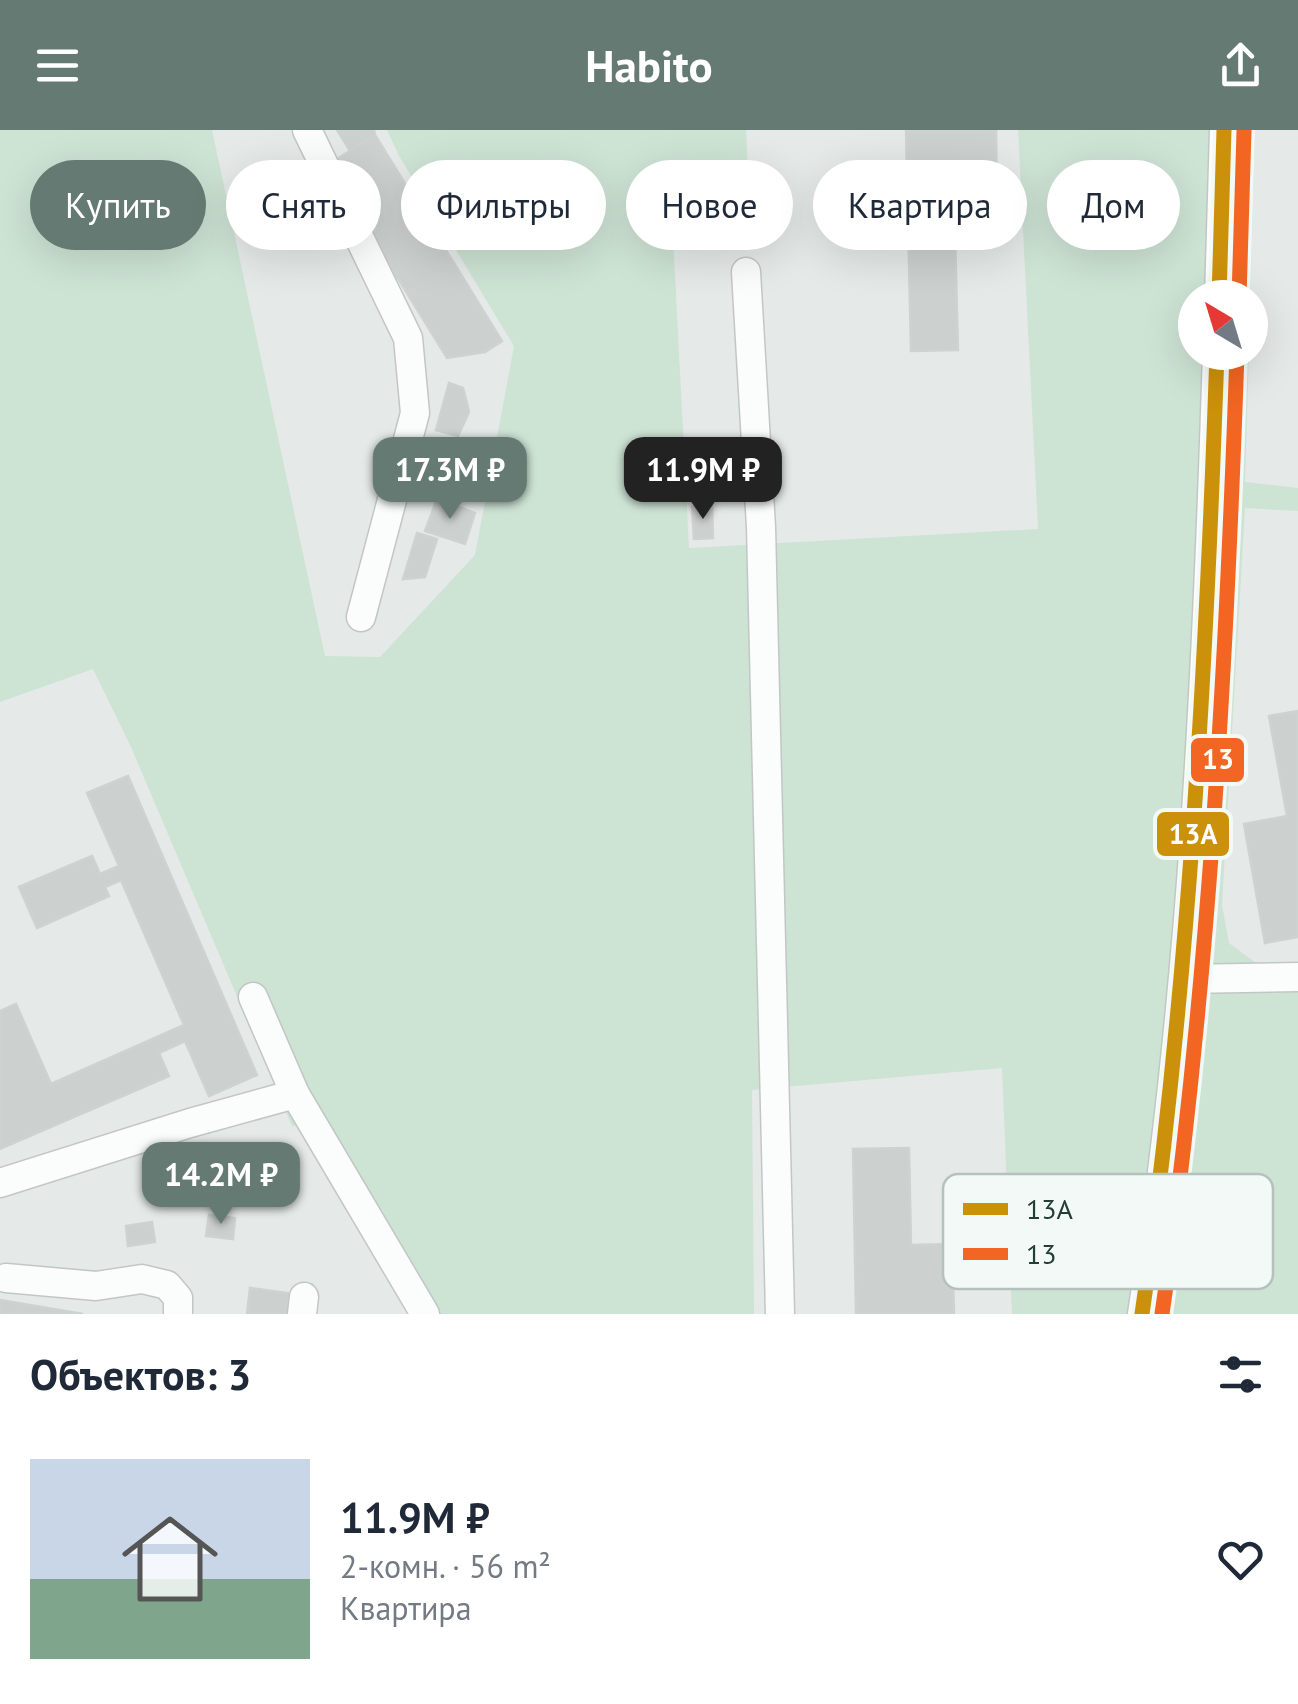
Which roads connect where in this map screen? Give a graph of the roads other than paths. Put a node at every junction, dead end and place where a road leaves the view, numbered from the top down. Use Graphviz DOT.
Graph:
graph roads {
  1 [pos="307,130"];
  2 [pos="1224,130"];
  3 [pos="746,272"];
  4 [pos="1220,280"];
  5 [pos="1216,370"];
  6 [pos="362,617"];
  7 [pos="1298,978"];
  8 [pos="1184,980"];
  9 [pos="253,997"];
  10 [pos="295,1094"];
  11 [pos="1160,1174"];
  12 [pos="0,1183"];
  13 [pos="6,1278"];
  14 [pos="1145,1289"];
  15 [pos="178,1314"];
  16 [pos="425,1314"];
  17 [pos="780,1314"];
  18 [pos="1142,1314"];
  1 -- 6 [label="street"];
  2 -- 4 [label="street"];
  3 -- 17 [label="street"];
  5 -- 8 [label="street"];
  7 -- 8 [label="street"];
  8 -- 11 [label="street"];
  9 -- 10 [label="street"];
  10 -- 12 [label="street"];
  10 -- 16 [label="street"];
  13 -- 15 [label="street"];
  14 -- 18 [label="street"];
}
